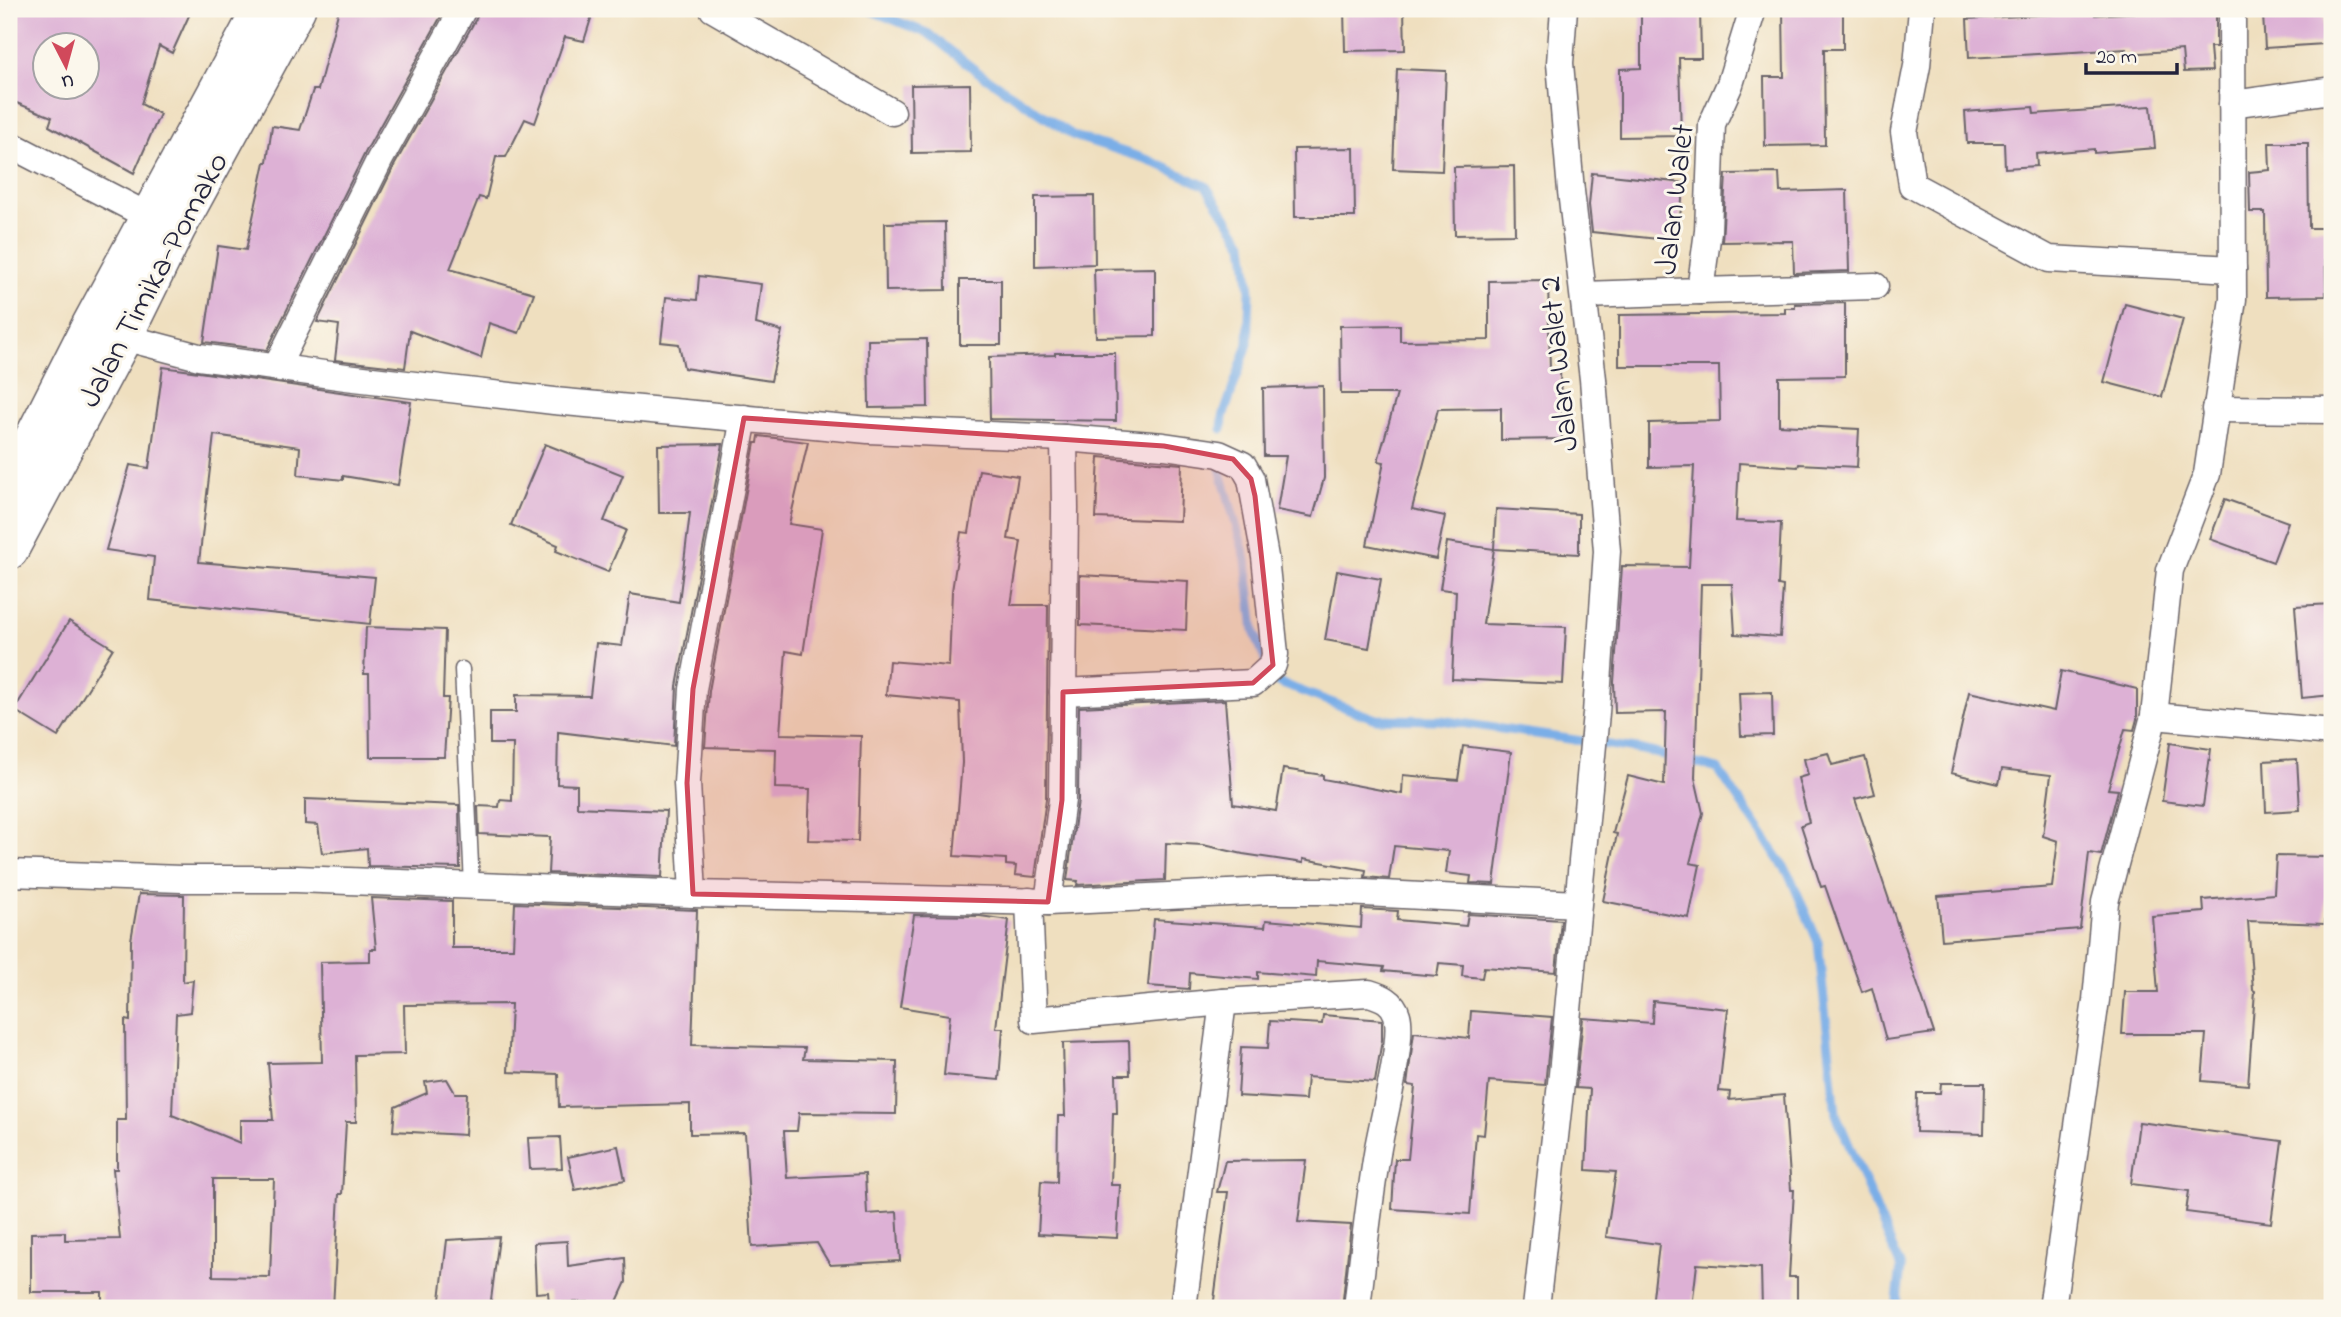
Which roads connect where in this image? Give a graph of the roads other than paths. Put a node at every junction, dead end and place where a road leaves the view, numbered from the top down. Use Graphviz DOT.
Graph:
graph roads {
  1 [pos="262,9"];
  2 [pos="296,9"];
  3 [pos="463,9"];
  4 [pos="713,9"];
  5 [pos="1564,9"];
  6 [pos="1752,9"];
  7 [pos="1922,9"];
  8 [pos="2232,9"];
  9 [pos="2332,90"];
  10 [pos="2232,104"];
  11 [pos="892,112"];
  12 [pos="9,144"];
  13 [pos="150,217"];
  14 [pos="2233,269"];
  15 [pos="1875,286"];
  16 [pos="1700,291"];
  17 [pos="1584,295"];
  18 [pos="123,337"];
  19 [pos="278,366"];
  20 [pos="2215,410"];
  21 [pos="2332,410"];
  22 [pos="744,418"];
  23 [pos="1064,438"];
  24 [pos="9,487"];
  25 [pos="9,550"];
  26 [pos="462,669"];
  27 [pos="1063,692"];
  28 [pos="2154,716"];
  29 [pos="2332,732"];
  30 [pos="9,873"];
  31 [pos="472,886"];
  32 [pos="693,894"];
  33 [pos="1038,901"];
  34 [pos="1577,904"];
  35 [pos="1223,1002"];
  36 [pos="1183,1308"];
  37 [pos="1357,1308"];
  38 [pos="1536,1308"];
  39 [pos="2052,1308"];
  1 -- 13 [label="highway, Jalan Timika-Pomako"];
  2 -- 18 [label="highway, Jalan Timika-Pomako"];
  3 -- 19 [label="street"];
  4 -- 11 [label="street"];
  5 -- 17 [label="street, Jalan Walet 2"];
  6 -- 16 [label="street, Jalan Walet"];
  7 -- 14 [label="street"];
  8 -- 10 [label="street"];
  9 -- 10 [label="street"];
  10 -- 14 [label="street"];
  12 -- 13 [label="street"];
  13 -- 24 [label="highway, Jalan Timika-Pomako"];
  14 -- 20 [label="street"];
  15 -- 16 [label="street"];
  16 -- 17 [label="street, Jalan Walet"];
  17 -- 34 [label="street, Jalan Walet 2"];
  18 -- 19 [label="street"];
  18 -- 25 [label="highway, Jalan Timika-Pomako"];
  19 -- 22 [label="street"];
  20 -- 21 [label="street"];
  20 -- 28 [label="street"];
  22 -- 23 [label="street"];
  22 -- 32 [label="street"];
  23 -- 27 [label="street"];
  23 -- 27 [label="street"];
  26 -- 31 [label="lane"];
  27 -- 33 [label="street"];
  28 -- 29 [label="street"];
  28 -- 39 [label="street"];
  30 -- 31 [label="street"];
  31 -- 32 [label="street"];
  32 -- 33 [label="street"];
  33 -- 34 [label="street"];
  33 -- 35 [label="street"];
  34 -- 38 [label="street, Jalan Walet 2"];
  35 -- 36 [label="street"];
  35 -- 37 [label="street"];
}
